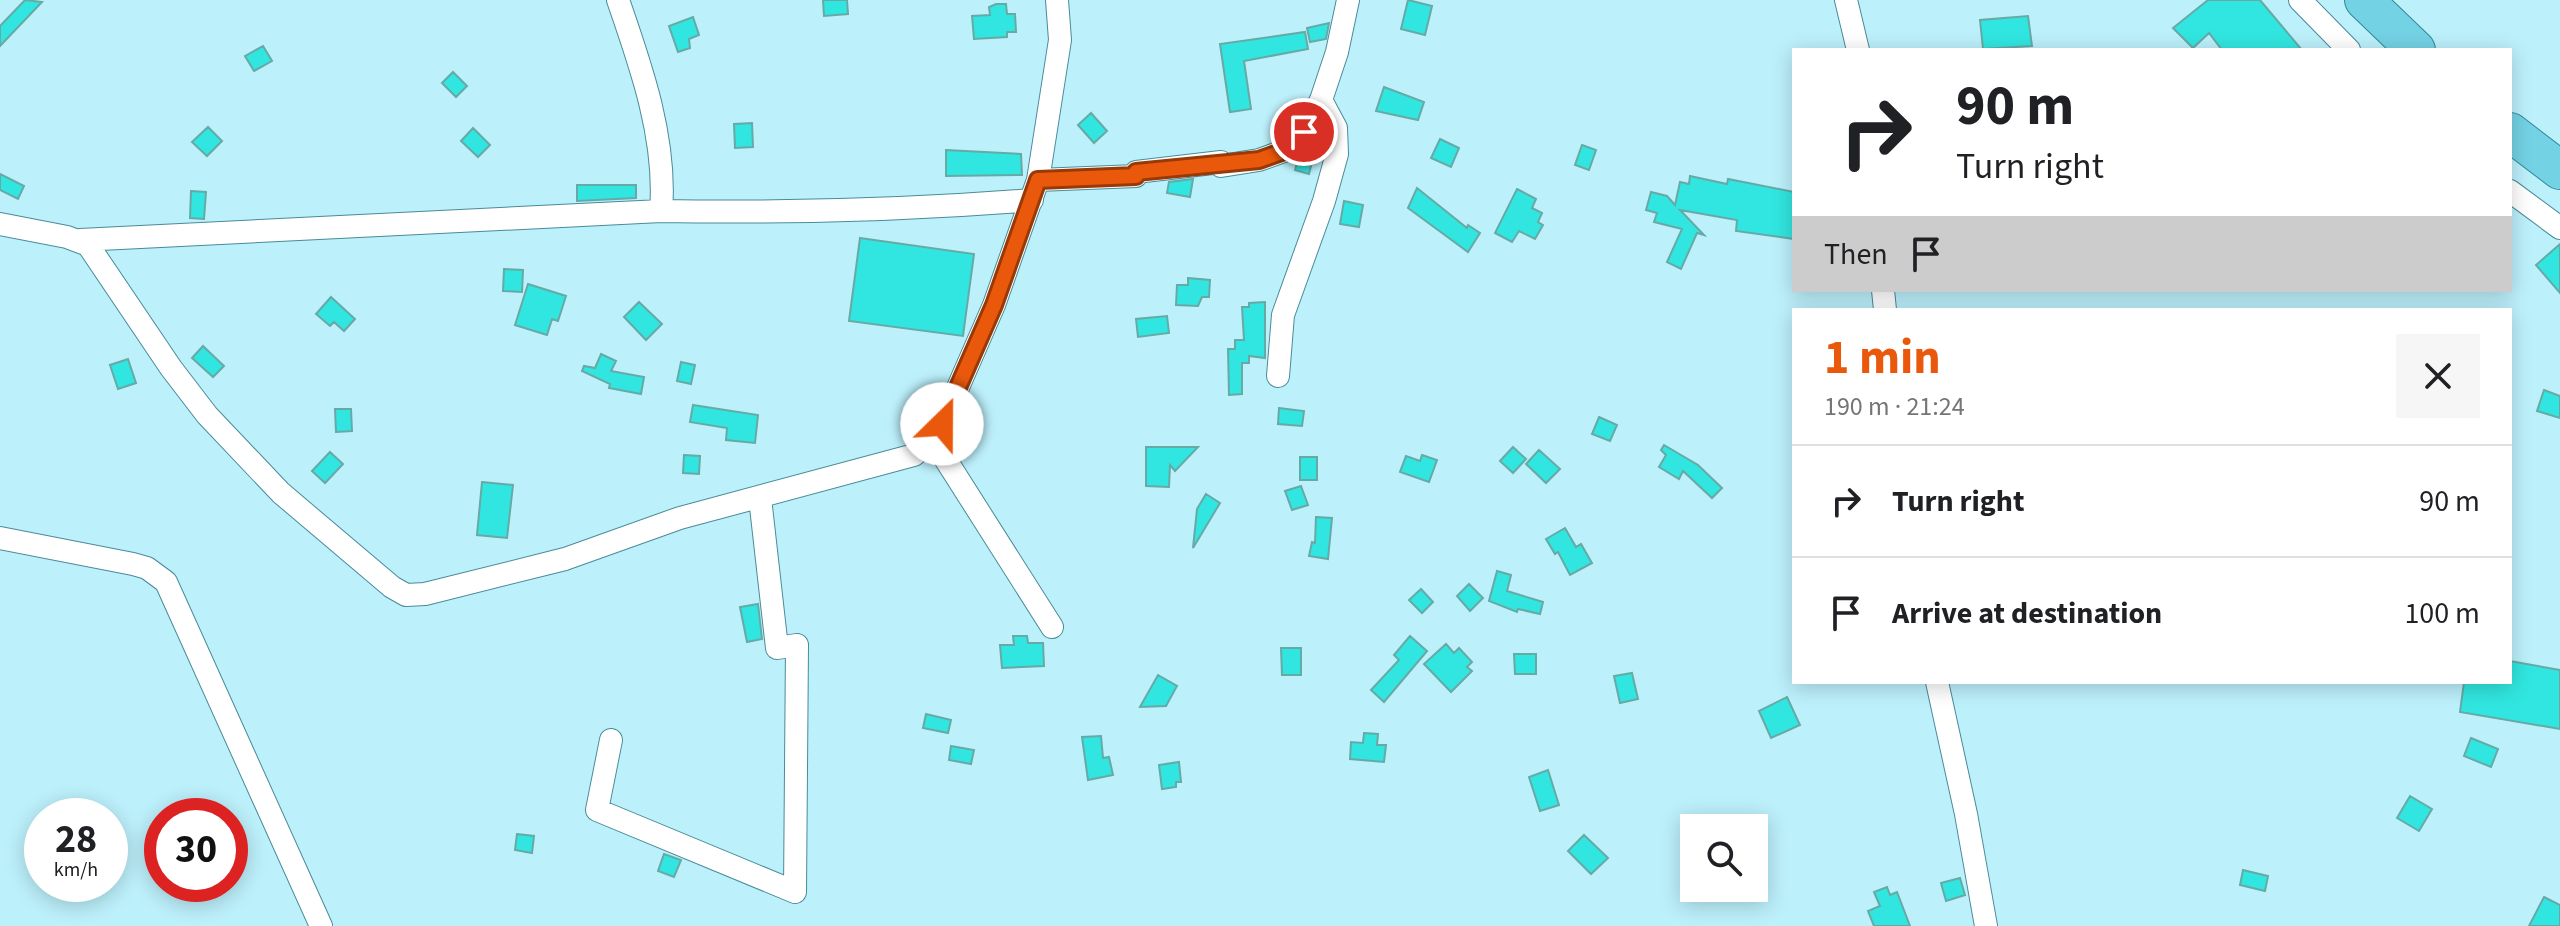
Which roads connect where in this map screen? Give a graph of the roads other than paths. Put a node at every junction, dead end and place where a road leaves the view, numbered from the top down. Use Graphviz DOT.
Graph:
graph roads {
  1 [pos="618,0"];
  2 [pos="1057,0"];
  3 [pos="1348,0"];
  4 [pos="1846,0"];
  5 [pos="2300,0"];
  6 [pos="2364,0"];
  7 [pos="1858,48"];
  8 [pos="2347,48"];
  9 [pos="2409,48"];
  10 [pos="1321,100"];
  11 [pos="2512,134"];
  12 [pos="2560,170"];
  13 [pos="1035,190"];
  14 [pos="2512,192"];
  15 [pos="661,211"];
  16 [pos="0,224"];
  17 [pos="2560,228"];
  18 [pos="80,240"];
  19 [pos="1278,376"];
  20 [pos="932,438"];
  21 [pos="760,498"];
  22 [pos="0,538"];
  23 [pos="1052,627"];
  24 [pos="1937,684"];
  25 [pos="611,740"];
  26 [pos="321,926"];
  27 [pos="1986,926"];
  1 -- 15 [label="street"];
  2 -- 13 [label="street"];
  3 -- 10 [label="street"];
  4 -- 7 [label="street"];
  5 -- 8 [label="street"];
  6 -- 9 [label="highway"];
  10 -- 13 [label="street"];
  10 -- 19 [label="street"];
  11 -- 12 [label="highway"];
  13 -- 15 [label="street"];
  13 -- 20 [label="street"];
  14 -- 17 [label="street"];
  15 -- 18 [label="street"];
  16 -- 18 [label="street"];
  18 -- 21 [label="street"];
  20 -- 21 [label="street"];
  20 -- 23 [label="street"];
  21 -- 25 [label="street"];
  22 -- 26 [label="street"];
  24 -- 27 [label="street"];
}
